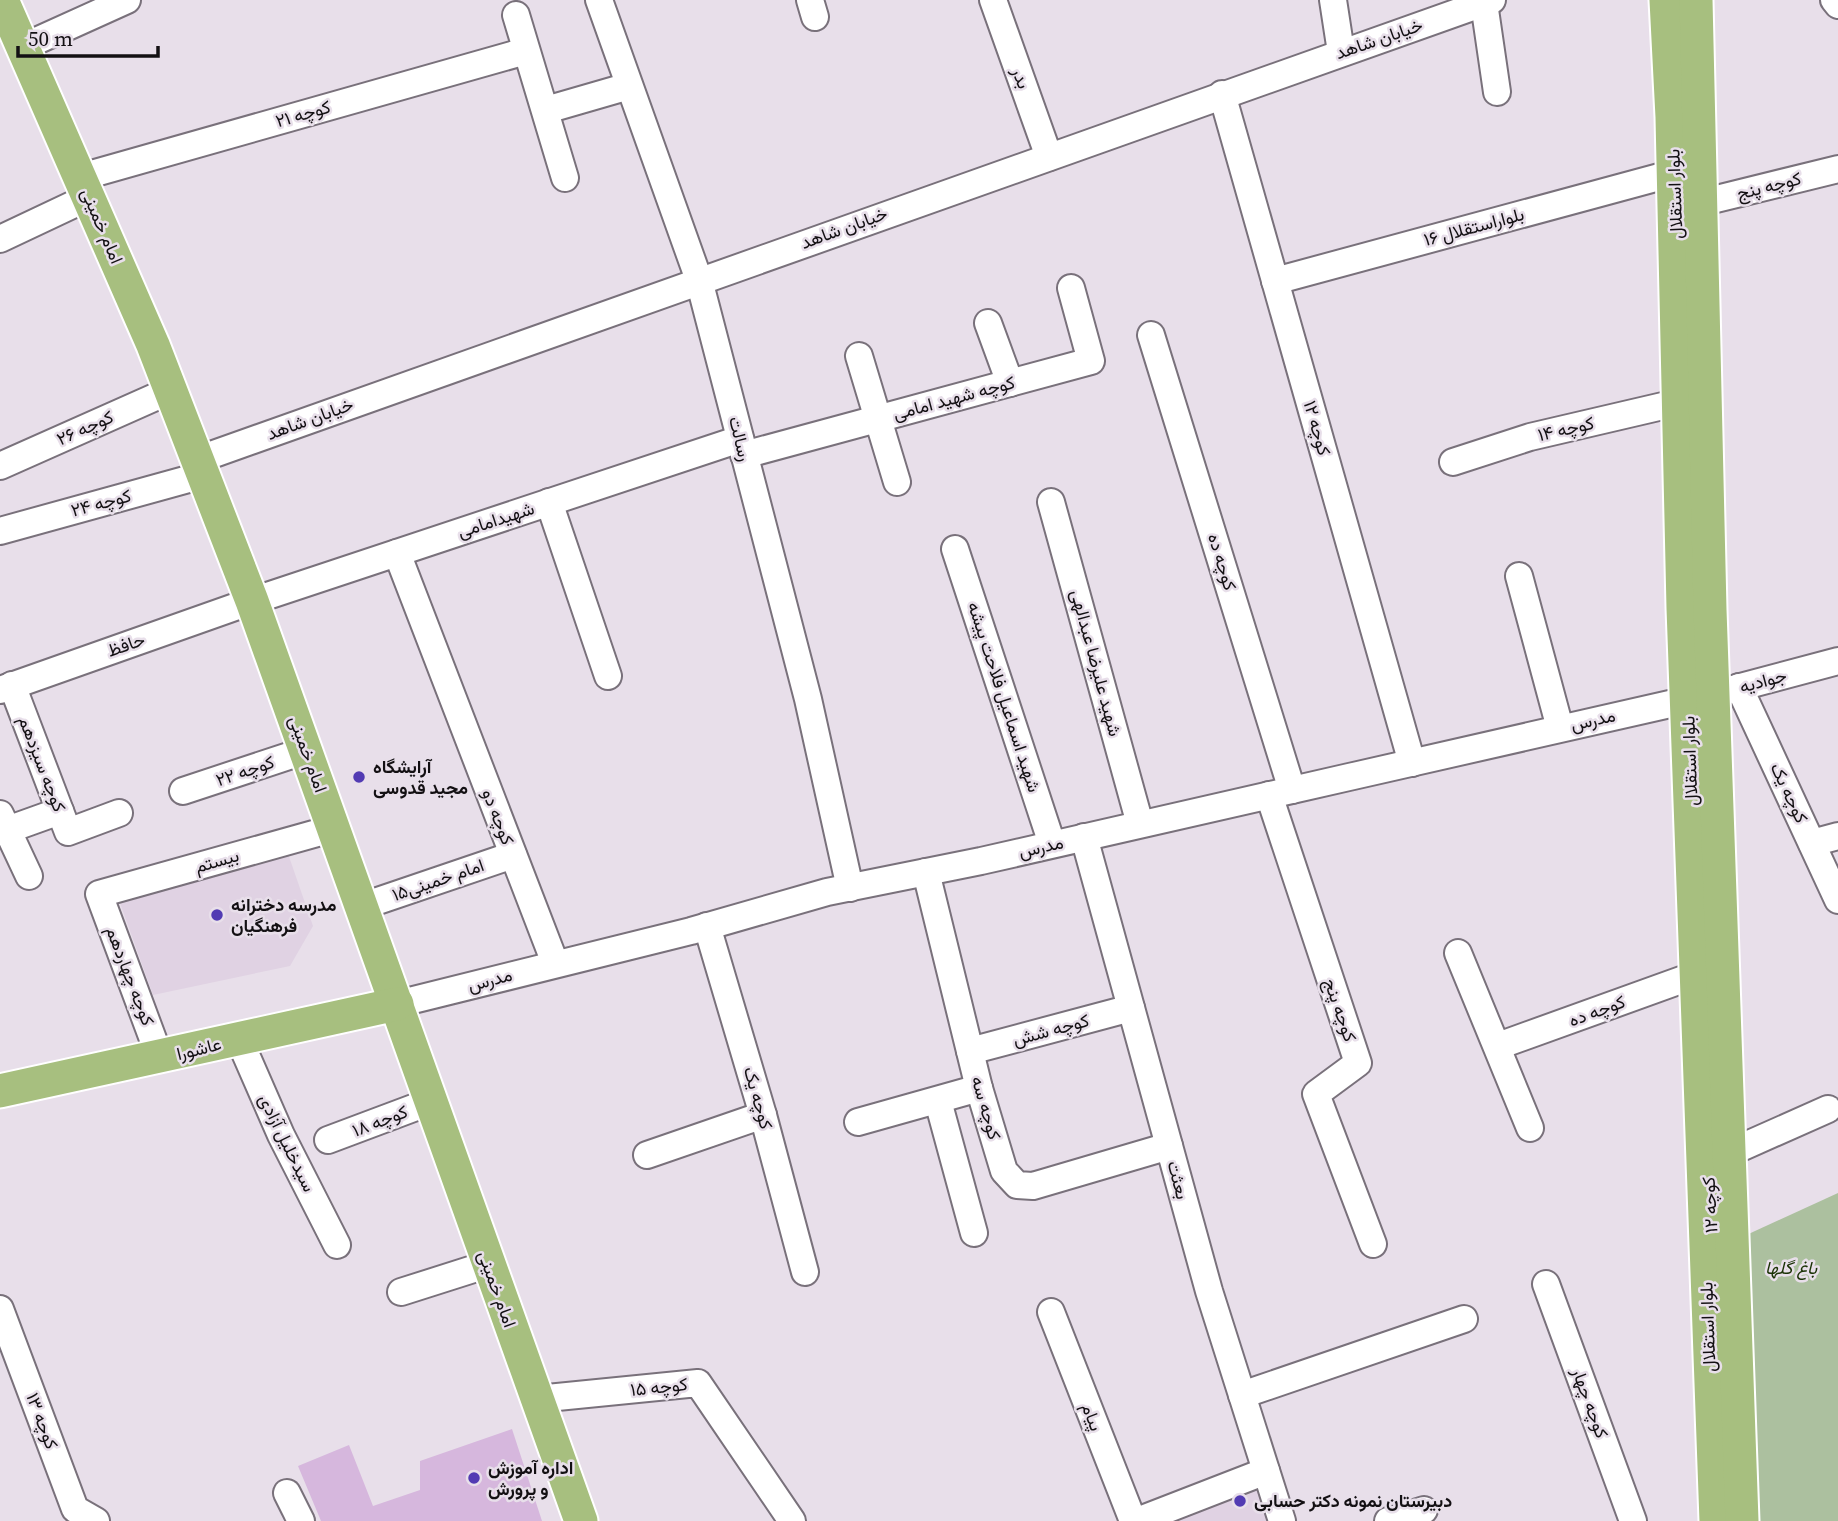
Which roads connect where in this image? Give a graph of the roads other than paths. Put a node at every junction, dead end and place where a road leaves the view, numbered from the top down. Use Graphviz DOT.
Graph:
graph roads {
  1 [pos="2,0"];
  2 [pos="127,0"];
  3 [pos="599,0"];
  4 [pos="993,0"];
  5 [pos="1333,0"];
  6 [pos="1666,0"];
  7 [pos="1696,0"];
  8 [pos="1834,0"];
  9 [pos="1488,1"];
  10 [pos="1838,5"];
  11 [pos="516,15"];
  12 [pos="23,47"];
  13 [pos="526,51"];
  14 [pos="1341,52"];
  15 [pos="629,86"];
  16 [pos="1497,92"];
  17 [pos="1222,94"];
  18 [pos="546,110"];
  19 [pos="1049,157"];
  20 [pos="1838,169"];
  21 [pos="1674,173"];
  22 [pos="565,178"];
  23 [pos="85,187"];
  24 [pos="1700,203"];
  25 [pos="0,239"];
  26 [pos="699,280"];
  27 [pos="1275,281"];
  28 [pos="1071,288"];
  29 [pos="988,323"];
  30 [pos="1151,335"];
  31 [pos="859,356"];
  32 [pos="1010,383"];
  33 [pos="171,390"];
  34 [pos="1680,402"];
  35 [pos="877,419"];
  36 [pos="742,447"];
  37 [pos="1453,462"];
  38 [pos="0,466"];
  39 [pos="200,468"];
  40 [pos="897,482"];
  41 [pos="549,502"];
  42 [pos="1051,502"];
  43 [pos="0,531"];
  44 [pos="955,549"];
  45 [pos="397,552"];
  46 [pos="1519,576"];
  47 [pos="252,601"];
  48 [pos="1838,661"];
  49 [pos="608,676"];
  50 [pos="6,687"];
  51 [pos="1713,693"];
  52 [pos="1560,728"];
  53 [pos="307,750"];
  54 [pos="1412,762"];
  55 [pos="183,792"];
  56 [pos="1280,793"];
  57 [pos="60,811"];
  58 [pos="120,813"];
  59 [pos="4,822"];
  60 [pos="1140,824"];
  61 [pos="335,828"];
  62 [pos="1838,836"];
  63 [pos="1084,837"];
  64 [pos="1812,843"];
  65 [pos="1052,844"];
  66 [pos="513,855"];
  67 [pos="926,872"];
  68 [pos="29,876"];
  69 [pos="850,888"];
  70 [pos="1695,889"];
  71 [pos="99,894"];
  72 [pos="1838,900"];
  73 [pos="363,906"];
  74 [pos="707,926"];
  75 [pos="1458,953"];
  76 [pos="555,963"];
  77 [pos="1695,975"];
  78 [pos="397,1004"];
  79 [pos="1131,1008"];
  80 [pos="239,1039"];
  81 [pos="1498,1046"];
  82 [pos="970,1051"];
  83 [pos="160,1058"];
  84 [pos="979,1088"];
  85 [pos="0,1091"];
  86 [pos="432,1101"];
  87 [pos="938,1101"];
  88 [pos="1828,1109"];
  89 [pos="763,1115"];
  90 [pos="858,1122"];
  91 [pos="1530,1128"];
  92 [pos="328,1140"];
  93 [pos="1169,1146"];
  94 [pos="1729,1153"];
  95 [pos="647,1155"];
  96 [pos="974,1233"];
  97 [pos="1373,1244"];
  98 [pos="337,1245"];
  99 [pos="489,1264"];
  100 [pos="805,1272"];
  101 [pos="1546,1284"];
  102 [pos="401,1292"];
  103 [pos="0,1309"];
  104 [pos="1051,1312"];
  105 [pos="1464,1319"];
  106 [pos="1242,1395"];
  107 [pos="537,1399"];
  108 [pos="1266,1471"];
  109 [pos="287,1493"];
  110 [pos="1424,1510"];
  111 [pos="96,1521"];
  112 [pos="301,1521"];
  113 [pos="581,1521"];
  114 [pos="792,1521"];
  115 [pos="1135,1521"];
  116 [pos="1282,1521"];
  117 [pos="1388,1521"];
  118 [pos="1633,1521"];
  119 [pos="1716,1521"];
  120 [pos="1726,1521"];
  121 [pos="1742,1521"];
  1 -- 12 [label="main road, امام خمینی"];
  2 -- 12 [label="street"];
  3 -- 15 [label="street, رسالت"];
  4 -- 19 [label="street, بدر"];
  5 -- 14 [label="street"];
  6 -- 21 [label="main road, بلوار استقلال"];
  7 -- 24 [label="main road, بلوار استقلال"];
  8 -- 10 [label="street"];
  9 -- 14 [label="street, خیابان شاهد"];
  9 -- 16 [label="street"];
  11 -- 13 [label="street"];
  12 -- 23 [label="main road, امام خمینی"];
  13 -- 18 [label="street"];
  13 -- 23 [label="street, کوچه ۲۱"];
  14 -- 17 [label="street, خیابان شاهد"];
  15 -- 18 [label="street"];
  15 -- 26 [label="street, رسالت"];
  17 -- 19 [label="street, خیابان شاهد"];
  17 -- 27 [label="street, کوچه ۱۲"];
  18 -- 22 [label="street"];
  19 -- 26 [label="street, خیابان شاهد"];
  20 -- 24 [label="street, کوچه پنج"];
  21 -- 27 [label="street, بلواراستقلال ۱۶"];
  21 -- 34 [label="main road, بلوار استقلال"];
  23 -- 25 [label="street, کوچه ۲۱"];
  23 -- 33 [label="main road, امام خمینی"];
  24 -- 51 [label="main road, بلوار استقلال"];
  26 -- 36 [label="street, رسالت"];
  26 -- 39 [label="street, خیابان شاهد"];
  27 -- 54 [label="street, کوچه ۱۲"];
  28 -- 32 [label="street, کوچه شهید امامی"];
  29 -- 32 [label="street"];
  30 -- 56 [label="street, کوچه ده"];
  31 -- 35 [label="street"];
  32 -- 35 [label="street, کوچه شهید امامی"];
  33 -- 38 [label="street, کوچه ۲۶"];
  33 -- 39 [label="main road, امام خمینی"];
  34 -- 37 [label="street, کوچه ۱۴"];
  34 -- 51 [label="main road, بلوار استقلال"];
  35 -- 36 [label="street, کوچه شهید امامی"];
  35 -- 40 [label="street"];
  36 -- 41 [label="street, شهیدامامی"];
  36 -- 69 [label="street, رسالت"];
  39 -- 43 [label="street, کوچه ۲۴"];
  39 -- 47 [label="main road, امام خمینی"];
  41 -- 45 [label="street, شهیدامامی"];
  41 -- 49 [label="street"];
  42 -- 60 [label="street, شهید علیرضا عبدالهی"];
  44 -- 65 [label="street, شهید اسماعیل فلاحت پیشه"];
  45 -- 47 [label="street, شهیدامامی"];
  45 -- 66 [label="street, کوچه دو"];
  46 -- 52 [label="street"];
  47 -- 50 [label="street, حافظ"];
  47 -- 53 [label="main road, امام خمینی"];
  48 -- 51 [label="street, جوادیه"];
  50 -- 57 [label="street, کوچه سیزدهم"];
  51 -- 52 [label="street, مدرس"];
  51 -- 64 [label="street, کوچه یک"];
  51 -- 70 [label="main road, بلوار استقلال"];
  51 -- 94 [label="main road, بلوار استقلال"];
  52 -- 54 [label="street, مدرس"];
  53 -- 55 [label="street, کوچه ۲۲"];
  53 -- 61 [label="main road, امام خمینی"];
  54 -- 56 [label="street, مدرس"];
  56 -- 60 [label="street, مدرس"];
  56 -- 97 [label="street, کوچه پنج"];
  57 -- 58 [label="street, کوچه سیزدهم"];
  57 -- 59 [label="street"];
  59 -- 68 [label="street"];
  60 -- 63 [label="street, مدرس"];
  61 -- 71 [label="street, بیستم"];
  61 -- 73 [label="main road, امام خمینی"];
  62 -- 64 [label="street"];
  63 -- 65 [label="street, مدرس"];
  63 -- 79 [label="street, بعثت"];
  64 -- 72 [label="street, کوچه یک"];
  65 -- 67 [label="street, مدرس"];
  66 -- 73 [label="street, امام خمینی۱۵"];
  66 -- 76 [label="street, کوچه دو"];
  67 -- 69 [label="street, مدرس"];
  67 -- 82 [label="street, کوچه سه"];
  69 -- 74 [label="street, مدرس"];
  70 -- 77 [label="main road, بلوار استقلال"];
  70 -- 120 [label="street, کوچه ۱۲"];
  71 -- 83 [label="street, کوچه چهاردهم"];
  73 -- 78 [label="main road, امام خمینی"];
  74 -- 76 [label="street, مدرس"];
  74 -- 89 [label="street, کوچه یک"];
  75 -- 81 [label="street"];
  76 -- 78 [label="street, مدرس"];
  77 -- 81 [label="street, کوچه ده"];
  77 -- 119 [label="main road, بلوار استقلال"];
  78 -- 80 [label="main road, عاشورا"];
  78 -- 86 [label="main road, امام خمینی"];
  79 -- 82 [label="street, کوچه شش"];
  79 -- 93 [label="street, بعثت"];
  80 -- 83 [label="main road, عاشورا"];
  80 -- 98 [label="street, سیدخلیل آزادی"];
  81 -- 91 [label="street"];
  82 -- 84 [label="street, کوچه سه"];
  83 -- 85 [label="main road, عاشورا"];
  84 -- 87 [label="street"];
  84 -- 93 [label="street, کوچه سه"];
  86 -- 92 [label="street, کوچه ۱۸"];
  86 -- 99 [label="main road, امام خمینی"];
  87 -- 90 [label="street"];
  87 -- 96 [label="street"];
  88 -- 94 [label="street"];
  89 -- 95 [label="street"];
  89 -- 100 [label="street, کوچه یک"];
  93 -- 106 [label="street, بعثت"];
  94 -- 121 [label="main road, بلوار استقلال"];
  99 -- 102 [label="street"];
  99 -- 107 [label="main road, امام خمینی"];
  101 -- 118 [label="street, کوچه چهار"];
  103 -- 111 [label="street, کوچه ۱۳"];
  104 -- 115 [label="street, پیام"];
  105 -- 106 [label="street"];
  106 -- 108 [label="street, بعثت"];
  107 -- 113 [label="main road, امام خمینی"];
  107 -- 114 [label="street, کوچه ۱۵"];
  108 -- 115 [label="street"];
  108 -- 116 [label="street, بعثت"];
  109 -- 112 [label="street"];
  110 -- 117 [label="street"];
}
